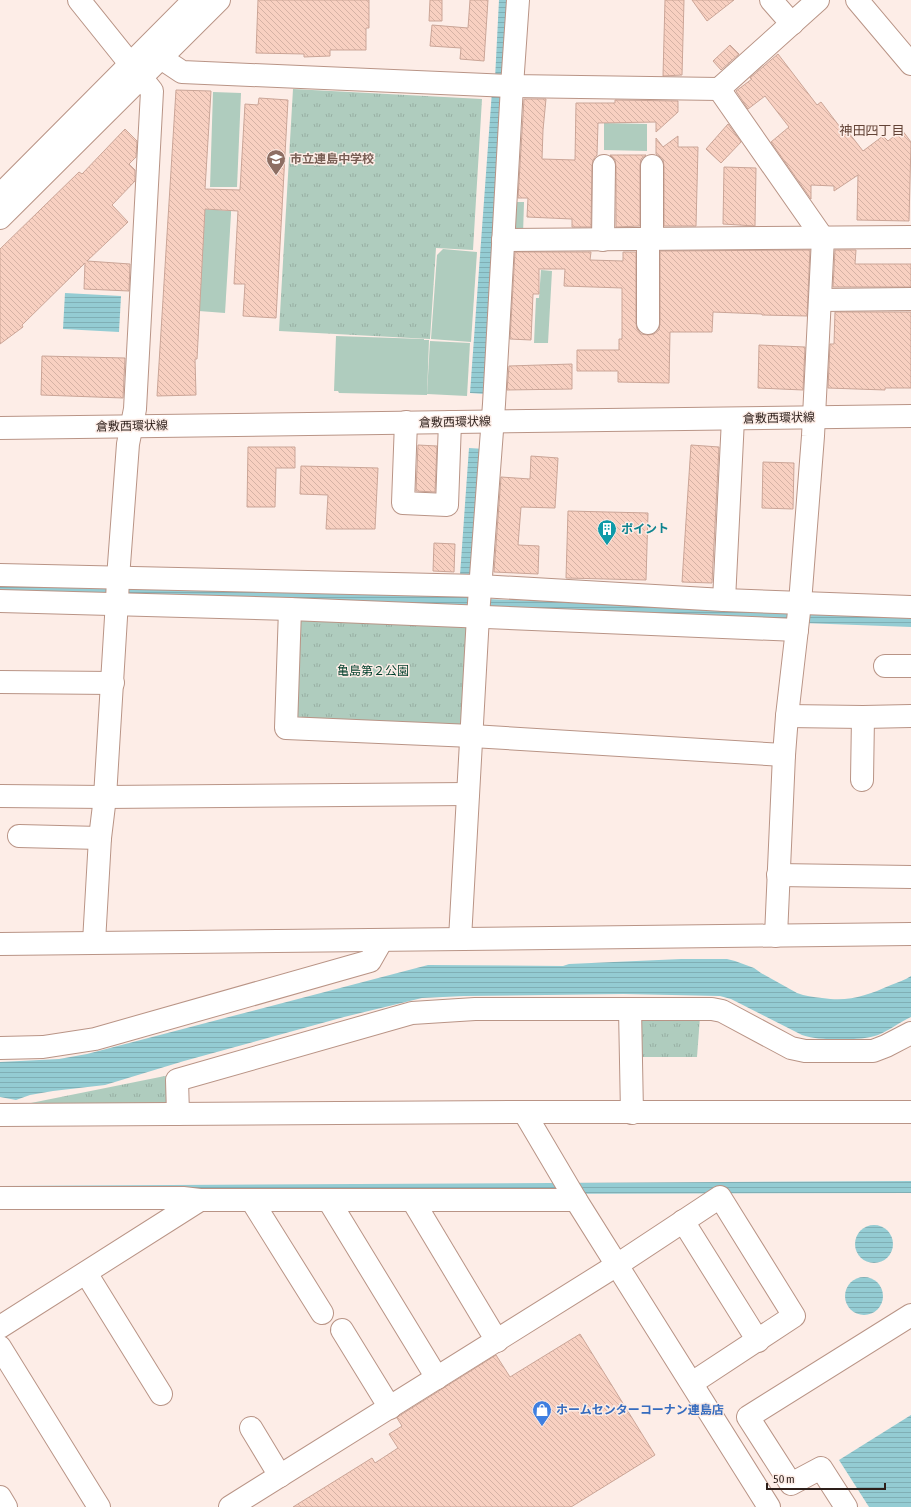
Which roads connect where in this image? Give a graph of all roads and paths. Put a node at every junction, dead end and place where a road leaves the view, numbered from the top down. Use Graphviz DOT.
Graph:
graph roads {
  1 [pos="80,0"];
  2 [pos="194,0"];
  3 [pos="219,0"];
  4 [pos="518,0"];
  5 [pos="771,0"];
  6 [pos="818,0"];
  7 [pos="857,0"];
  8 [pos="792,24"];
  9 [pos="161,58"];
  10 [pos="911,64"];
  11 [pos="136,70"];
  12 [pos="512,86"];
  13 [pos="719,89"];
  14 [pos="604,166"];
  15 [pos="652,166"];
  16 [pos="0,195"];
  17 [pos="0,218"];
  18 [pos="911,237"];
  19 [pos="823,238"];
  20 [pos="503,240"];
  21 [pos="603,240"];
  22 [pos="650,240"];
  23 [pos="820,300"];
  24 [pos="911,300"];
  25 [pos="648,323"];
  26 [pos="911,416"];
  27 [pos="814,418"];
  28 [pos="733,419"];
  29 [pos="492,421"];
  30 [pos="406,422"];
  31 [pos="450,422"];
  32 [pos="132,426"];
  33 [pos="0,428"];
  34 [pos="0,575"];
  35 [pos="117,592"];
  36 [pos="724,600"];
  37 [pos="0,601"];
  38 [pos="479,601"];
  39 [pos="911,607"];
  40 [pos="290,608"];
  41 [pos="799,617"];
  42 [pos="885,666"];
  43 [pos="911,666"];
  44 [pos="0,682"];
  45 [pos="112,683"];
  46 [pos="787,716"];
  47 [pos="911,716"];
  48 [pos="863,717"];
  49 [pos="472,736"];
  50 [pos="784,755"];
  51 [pos="862,780"];
  52 [pos="468,794"];
  53 [pos="0,796"];
  54 [pos="105,797"];
  55 [pos="19,836"];
  56 [pos="100,838"];
  57 [pos="778,875"];
  58 [pos="911,877"];
  59 [pos="911,934"];
  60 [pos="776,936"];
  61 [pos="460,939"];
  62 [pos="382,940"];
  63 [pos="94,942"];
  64 [pos="0,944"];
  65 [pos="630,1008"];
  66 [pos="911,1033"];
  67 [pos="0,1048"];
  68 [pos="524,1112"];
  69 [pos="911,1112"];
  70 [pos="632,1113"];
  71 [pos="178,1114"];
  72 [pos="0,1115"];
  73 [pos="571,1192"];
  74 [pos="0,1198"];
  75 [pos="200,1200"];
  76 [pos="252,1201"];
  77 [pos="328,1201"];
  78 [pos="413,1201"];
  79 [pos="683,1221"];
  80 [pos="617,1265"];
  81 [pos="86,1273"];
  82 [pos="322,1313"];
  83 [pos="911,1315"];
  84 [pos="0,1327"];
  85 [pos="342,1330"];
  86 [pos="497,1341"];
  87 [pos="758,1341"];
  88 [pos="0,1347"];
  89 [pos="437,1378"];
  90 [pos="692,1384"];
  91 [pos="161,1394"];
  92 [pos="390,1408"];
  93 [pos="251,1428"];
  94 [pos="280,1476"];
  95 [pos="0,1497"];
  96 [pos="6,1507"];
  97 [pos="99,1507"];
  98 [pos="230,1507"];
  99 [pos="770,1507"];
  100 [pos="846,1507"];
  1 -- 11 [label="street"];
  2 -- 11 [label="street"];
  3 -- 9 [label="street"];
  4 -- 12 [label="street"];
  5 -- 8 [label="street"];
  6 -- 8 [label="street"];
  7 -- 10 [label="street"];
  8 -- 13 [label="street"];
  9 -- 11 [label="street"];
  9 -- 12 [label="street"];
  11 -- 16 [label="street"];
  11 -- 17 [label="street"];
  11 -- 32 [label="street"];
  12 -- 13 [label="street"];
  12 -- 20 [label="street"];
  13 -- 19 [label="street"];
  14 -- 21 [label="street"];
  15 -- 22 [label="street"];
  18 -- 19 [label="street"];
  19 -- 22 [label="street"];
  19 -- 23 [label="street"];
  20 -- 21 [label="street"];
  20 -- 29 [label="street"];
  21 -- 22 [label="street"];
  22 -- 25 [label="street"];
  23 -- 24 [label="street"];
  23 -- 27 [label="street"];
  26 -- 27 [label="street, 倉敷西環状線"];
  27 -- 28 [label="street, 倉敷西環状線"];
  27 -- 41 [label="street"];
  28 -- 29 [label="street, 倉敷西環状線"];
  28 -- 36 [label="street"];
  29 -- 31 [label="street, 倉敷西環状線"];
  29 -- 38 [label="street"];
  30 -- 31 [label="street, 倉敷西環状線"];
  30 -- 31 [label="street"];
  30 -- 32 [label="street, 倉敷西環状線"];
  32 -- 33 [label="street, 倉敷西環状線"];
  32 -- 35 [label="street"];
  34 -- 35 [label="street"];
  35 -- 37 [label="street"];
  35 -- 38 [label="street"];
  35 -- 40 [label="street"];
  35 -- 45 [label="street"];
  36 -- 38 [label="street"];
  36 -- 41 [label="street"];
  38 -- 40 [label="street"];
  38 -- 41 [label="street"];
  38 -- 49 [label="street"];
  39 -- 41 [label="street"];
  40 -- 49 [label="street"];
  41 -- 46 [label="street"];
  42 -- 43 [label="street"];
  44 -- 45 [label="street"];
  45 -- 54 [label="street"];
  46 -- 48 [label="street"];
  46 -- 50 [label="street"];
  47 -- 48 [label="street"];
  48 -- 51 [label="street"];
  49 -- 50 [label="street"];
  49 -- 52 [label="street"];
  50 -- 57 [label="street"];
  52 -- 54 [label="street"];
  52 -- 61 [label="street"];
  53 -- 54 [label="street"];
  54 -- 56 [label="street"];
  55 -- 56 [label="street"];
  56 -- 63 [label="street"];
  57 -- 58 [label="street"];
  57 -- 60 [label="street"];
  59 -- 60 [label="street"];
  60 -- 61 [label="street"];
  61 -- 62 [label="street"];
  62 -- 63 [label="street"];
  62 -- 67 [label="street"];
  63 -- 64 [label="street"];
  65 -- 66 [label="street"];
  65 -- 70 [label="street"];
  65 -- 71 [label="street"];
  68 -- 70 [label="street"];
  68 -- 71 [label="street"];
  68 -- 73 [label="street"];
  69 -- 70 [label="street"];
  71 -- 72 [label="street"];
  73 -- 78 [label="street"];
  73 -- 80 [label="street"];
  74 -- 75 [label="street"];
  75 -- 76 [label="street"];
  75 -- 81 [label="street"];
  76 -- 77 [label="street"];
  76 -- 82 [label="street"];
  77 -- 78 [label="street"];
  77 -- 89 [label="street"];
  78 -- 86 [label="street"];
  79 -- 80 [label="street"];
  79 -- 87 [label="street"];
  79 -- 87 [label="street"];
  80 -- 86 [label="street"];
  80 -- 90 [label="street"];
  81 -- 84 [label="street"];
  81 -- 91 [label="street"];
  83 -- 100 [label="street"];
  85 -- 92 [label="street"];
  86 -- 89 [label="street"];
  87 -- 90 [label="street"];
  88 -- 97 [label="street"];
  89 -- 92 [label="street"];
  90 -- 99 [label="street"];
  92 -- 94 [label="street"];
  93 -- 94 [label="street"];
  94 -- 98 [label="street"];
  95 -- 96 [label="street"];
}
